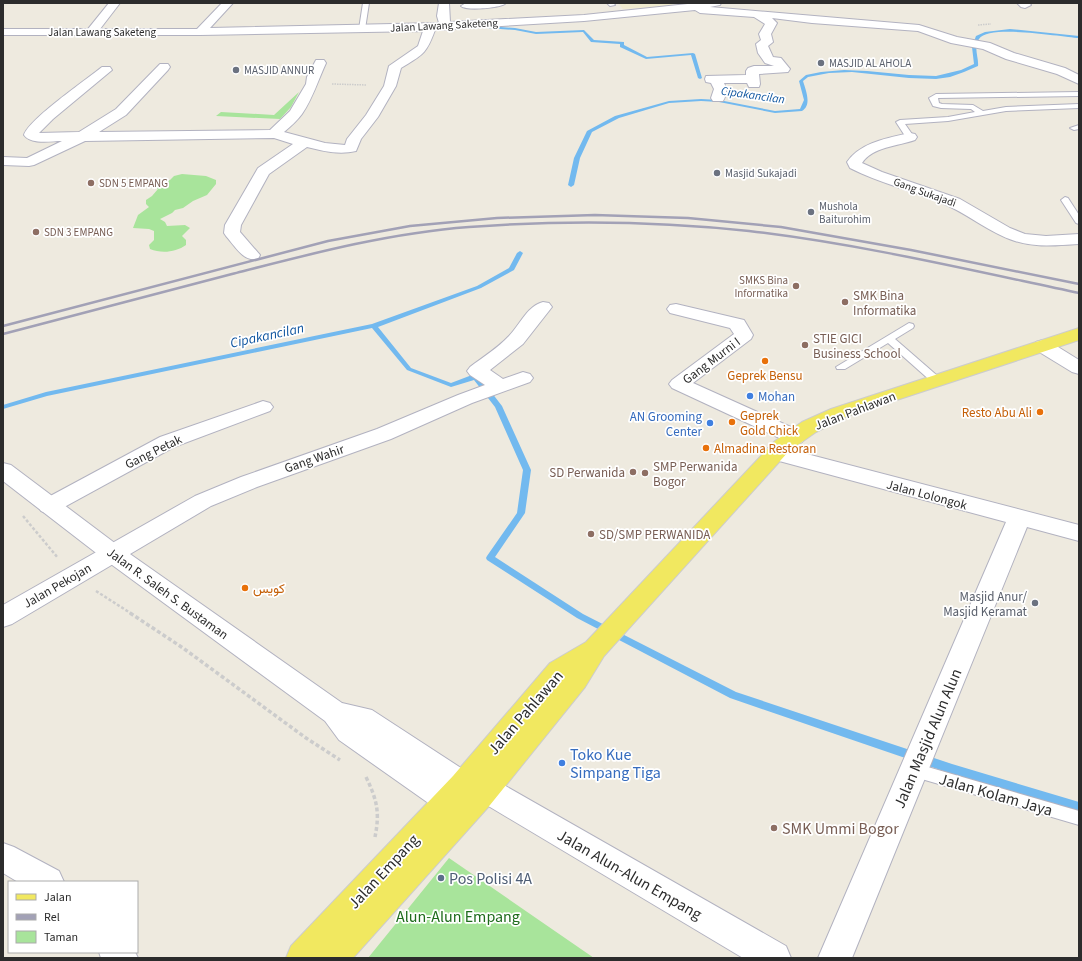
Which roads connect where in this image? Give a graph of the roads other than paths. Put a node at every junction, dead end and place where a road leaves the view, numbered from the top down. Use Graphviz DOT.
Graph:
graph roads {
  1 [pos="115,3"];
  2 [pos="228,3"];
  3 [pos="366,3"];
  4 [pos="444,3"];
  5 [pos="716,3"];
  6 [pos="501,5"];
  7 [pos="467,6"];
  8 [pos="696,6"];
  9 [pos="758,14"];
  10 [pos="501,22"];
  11 [pos="445,26"];
  12 [pos="430,27"];
  13 [pos="362,29"];
  14 [pos="3,32"];
  15 [pos="91,32"];
  16 [pos="200,32"];
  17 [pos="320,63"];
  18 [pos="164,67"];
  19 [pos="106,70"];
  20 [pos="753,79"];
  21 [pos="1079,80"];
  22 [pos="790,81"];
  23 [pos="1079,93"];
  24 [pos="1079,97"];
  25 [pos="718,98"];
  26 [pos="1079,106"];
  27 [pos="981,113"];
  28 [pos="274,134"];
  29 [pos="83,136"];
  30 [pos="910,137"];
  31 [pos="305,142"];
  32 [pos="3,161"];
  33 [pos="1065,200"];
  34 [pos="1079,221"];
  35 [pos="1079,239"];
  36 [pos="252,255"];
  37 [pos="542,307"];
  38 [pos="676,309"];
  39 [pos="909,326"];
  40 [pos="1079,334"];
  41 [pos="889,339"];
  42 [pos="1043,346"];
  43 [pos="841,367"];
  44 [pos="1079,368"];
  45 [pos="524,378"];
  46 [pos="937,381"];
  47 [pos="500,387"];
  48 [pos="263,407"];
  49 [pos="795,437"];
  50 [pos="776,453"];
  51 [pos="3,470"];
  52 [pos="49,506"];
  53 [pos="1019,518"];
  54 [pos="1079,532"];
  55 [pos="112,553"];
  56 [pos="3,617"];
  57 [pos="918,761"];
  58 [pos="468,797"];
  59 [pos="1079,818"];
  60 [pos="3,857"];
  61 [pos="46,881"];
  62 [pos="303,958"];
  63 [pos="331,958"];
  64 [pos="774,958"];
  65 [pos="835,958"];
  1 -- 15 [label="street"];
  2 -- 16 [label="street"];
  3 -- 13 [label="lane"];
  4 -- 11 [label="street"];
  5 -- 8 [label="street"];
  6 -- 7 [label="street"];
  6 -- 10 [label="street"];
  8 -- 9 [label="street"];
  8 -- 10 [label="street, Jalan Lawang Saketeng"];
  9 -- 20 [label="street"];
  9 -- 21 [label="street"];
  10 -- 11 [label="street, Jalan Lawang Saketeng"];
  11 -- 12 [label="street, Jalan Lawang Saketeng"];
  12 -- 13 [label="street, Jalan Lawang Saketeng"];
  12 -- 31 [label="street"];
  13 -- 16 [label="street, Jalan Lawang Saketeng"];
  14 -- 15 [label="street, Jalan Lawang Saketeng"];
  15 -- 16 [label="street, Jalan Lawang Saketeng"];
  17 -- 28 [label="street"];
  18 -- 29 [label="street"];
  19 -- 29 [label="street"];
  20 -- 22 [label="street"];
  20 -- 25 [label="street"];
  23 -- 24 [label="street"];
  23 -- 27 [label="lane"];
  26 -- 27 [label="lane"];
  27 -- 30 [label="lane"];
  28 -- 29 [label="street"];
  28 -- 31 [label="street"];
  29 -- 32 [label="street"];
  30 -- 35 [label="street, Gang Sukajadi"];
  31 -- 36 [label="street"];
  33 -- 34 [label="lane"];
  37 -- 47 [label="street"];
  38 -- 49 [label="street, Gang Murni I"];
  39 -- 41 [label="lane"];
  40 -- 42 [label="main road, Jalan Pahlawan"];
  41 -- 43 [label="lane"];
  41 -- 46 [label="lane"];
  42 -- 44 [label="street"];
  42 -- 46 [label="main road, Jalan Pahlawan"];
  45 -- 47 [label="street, Gang Wahir"];
  46 -- 49 [label="main road, Jalan Pahlawan"];
  47 -- 55 [label="street, Gang Wahir"];
  48 -- 52 [label="street, Gang Petak"];
  49 -- 50 [label="main road, Jalan Pahlawan"];
  50 -- 53 [label="street, Jalan Lolongok"];
  50 -- 58 [label="main road, Jalan Pahlawan"];
  51 -- 52 [label="street, Jalan R. Saleh S. Bustaman"];
  52 -- 55 [label="street, Jalan R. Saleh S. Bustaman"];
  53 -- 54 [label="street, Jalan Lolongok"];
  53 -- 57 [label="street, Jalan Masjid Alun Alun"];
  55 -- 56 [label="street, Jalan Pekojan"];
  55 -- 58 [label="street, Jalan R. Saleh S. Bustaman"];
  57 -- 59 [label="lane, Jalan Kolam Jaya"];
  57 -- 65 [label="street, Jalan Masjid Alun Alun"];
  58 -- 62 [label="main road, Jalan Empang"];
  58 -- 63 [label="main road, Jalan Empang"];
  58 -- 64 [label="street, Jalan Alun-Alun Empang"];
  60 -- 61 [label="street"];
}
